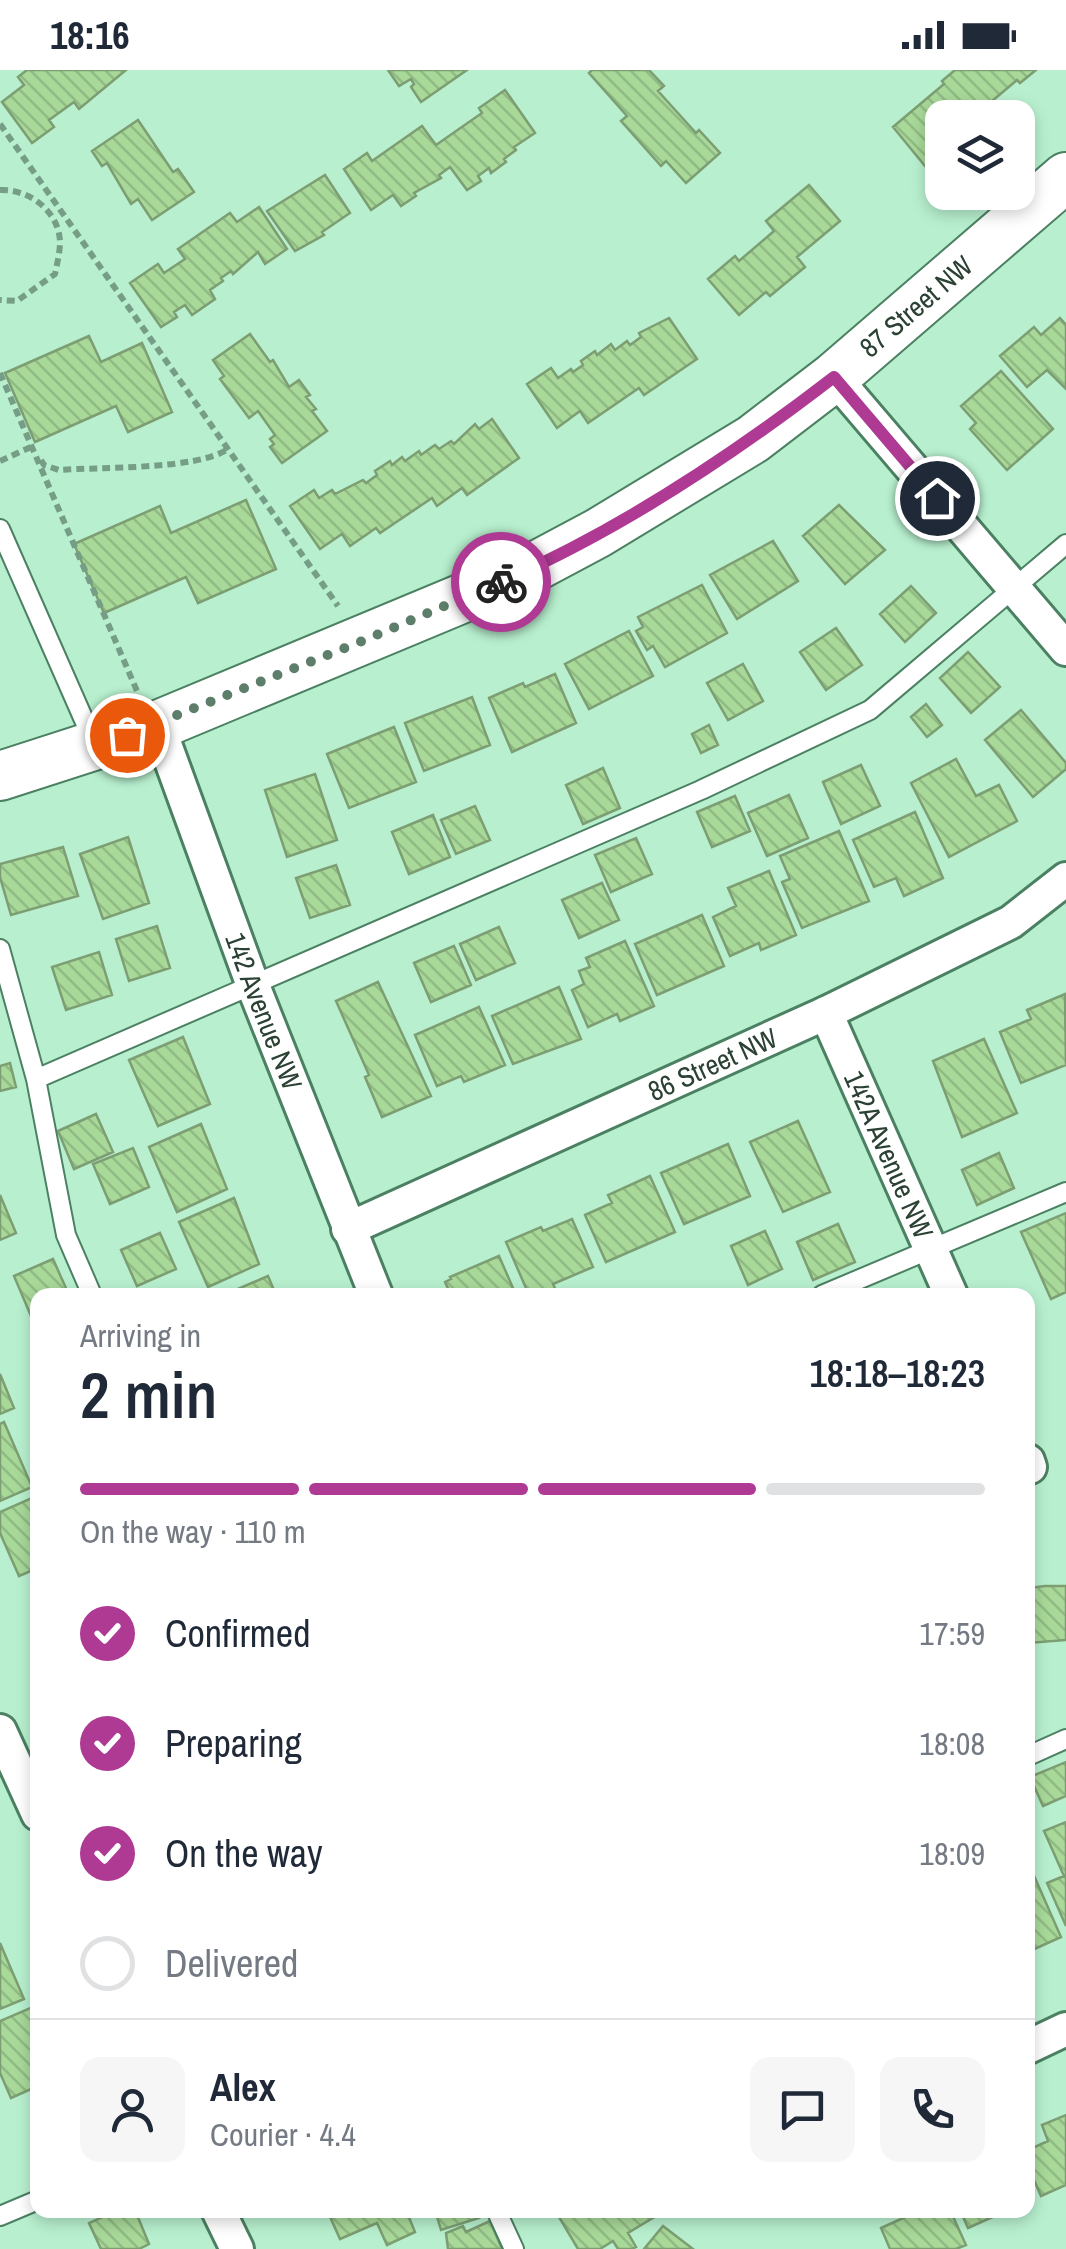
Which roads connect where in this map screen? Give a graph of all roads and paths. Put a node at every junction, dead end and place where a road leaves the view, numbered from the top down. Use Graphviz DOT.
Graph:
graph roads {
  1 [pos="0,124"];
  2 [pos="1066,176"];
  3 [pos="0,190"];
  4 [pos="0,300"];
  5 [pos="0,373"];
  6 [pos="834,377"];
  7 [pos="31,446"];
  8 [pos="228,449"];
  9 [pos="0,461"];
  10 [pos="0,529"];
  11 [pos="1066,544"];
  12 [pos="1014,588"];
  13 [pos="355,644"];
  14 [pos="1066,649"];
  15 [pos="148,708"];
  16 [pos="96,746"];
  17 [pos="0,776"];
  18 [pos="1066,878"];
  19 [pos="0,949"];
  20 [pos="252,983"];
  21 [pos="826,1013"];
  22 [pos="36,1079"];
  23 [pos="1066,1192"];
  24 [pos="348,1229"];
  25 [pos="931,1251"];
  26 [pos="89,1288"];
  27 [pos="373,1288"];
  28 [pos="839,1288"];
  29 [pos="948,1288"];
  30 [pos="0,1731"];
  31 [pos="1066,1738"];
  32 [pos="1035,1753"];
  33 [pos="30,1797"];
  34 [pos="1066,2030"];
  35 [pos="1035,2044"];
  36 [pos="30,2203"];
  37 [pos="0,2216"];
  38 [pos="222,2218"];
  39 [pos="500,2218"];
  40 [pos="236,2249"];
  41 [pos="514,2249"];
  1 -- 8 [label="path"];
  2 -- 6 [label="street, 87 Street NW"];
  3 -- 4 [label="path"];
  5 -- 7 [label="path"];
  6 -- 12 [label="street"];
  6 -- 13 [label="street, 87 Street NW"];
  7 -- 8 [label="path"];
  7 -- 9 [label="path"];
  7 -- 15 [label="path"];
  8 -- 13 [label="path"];
  10 -- 16 [label="lane"];
  11 -- 12 [label="lane"];
  12 -- 14 [label="street"];
  12 -- 20 [label="lane"];
  13 -- 15 [label="street, 87 Street NW"];
  15 -- 16 [label="street, 87 Street NW"];
  15 -- 20 [label="street, 142 Avenue NW"];
  16 -- 17 [label="street, 87 Street NW"];
  18 -- 21 [label="street, 86 Street NW"];
  19 -- 22 [label="lane"];
  20 -- 22 [label="lane"];
  20 -- 24 [label="street, 142 Avenue NW"];
  21 -- 24 [label="street, 86 Street NW"];
  21 -- 25 [label="street, 142A Avenue NW"];
  22 -- 26 [label="lane"];
  23 -- 25 [label="lane"];
  24 -- 27 [label="street, 142 Avenue NW"];
  25 -- 28 [label="lane"];
  25 -- 29 [label="street, 142A Avenue NW"];
  30 -- 33 [label="street"];
  31 -- 32 [label="lane"];
  34 -- 35 [label="street"];
  36 -- 37 [label="lane"];
  38 -- 40 [label="street"];
  39 -- 41 [label="lane"];
}
